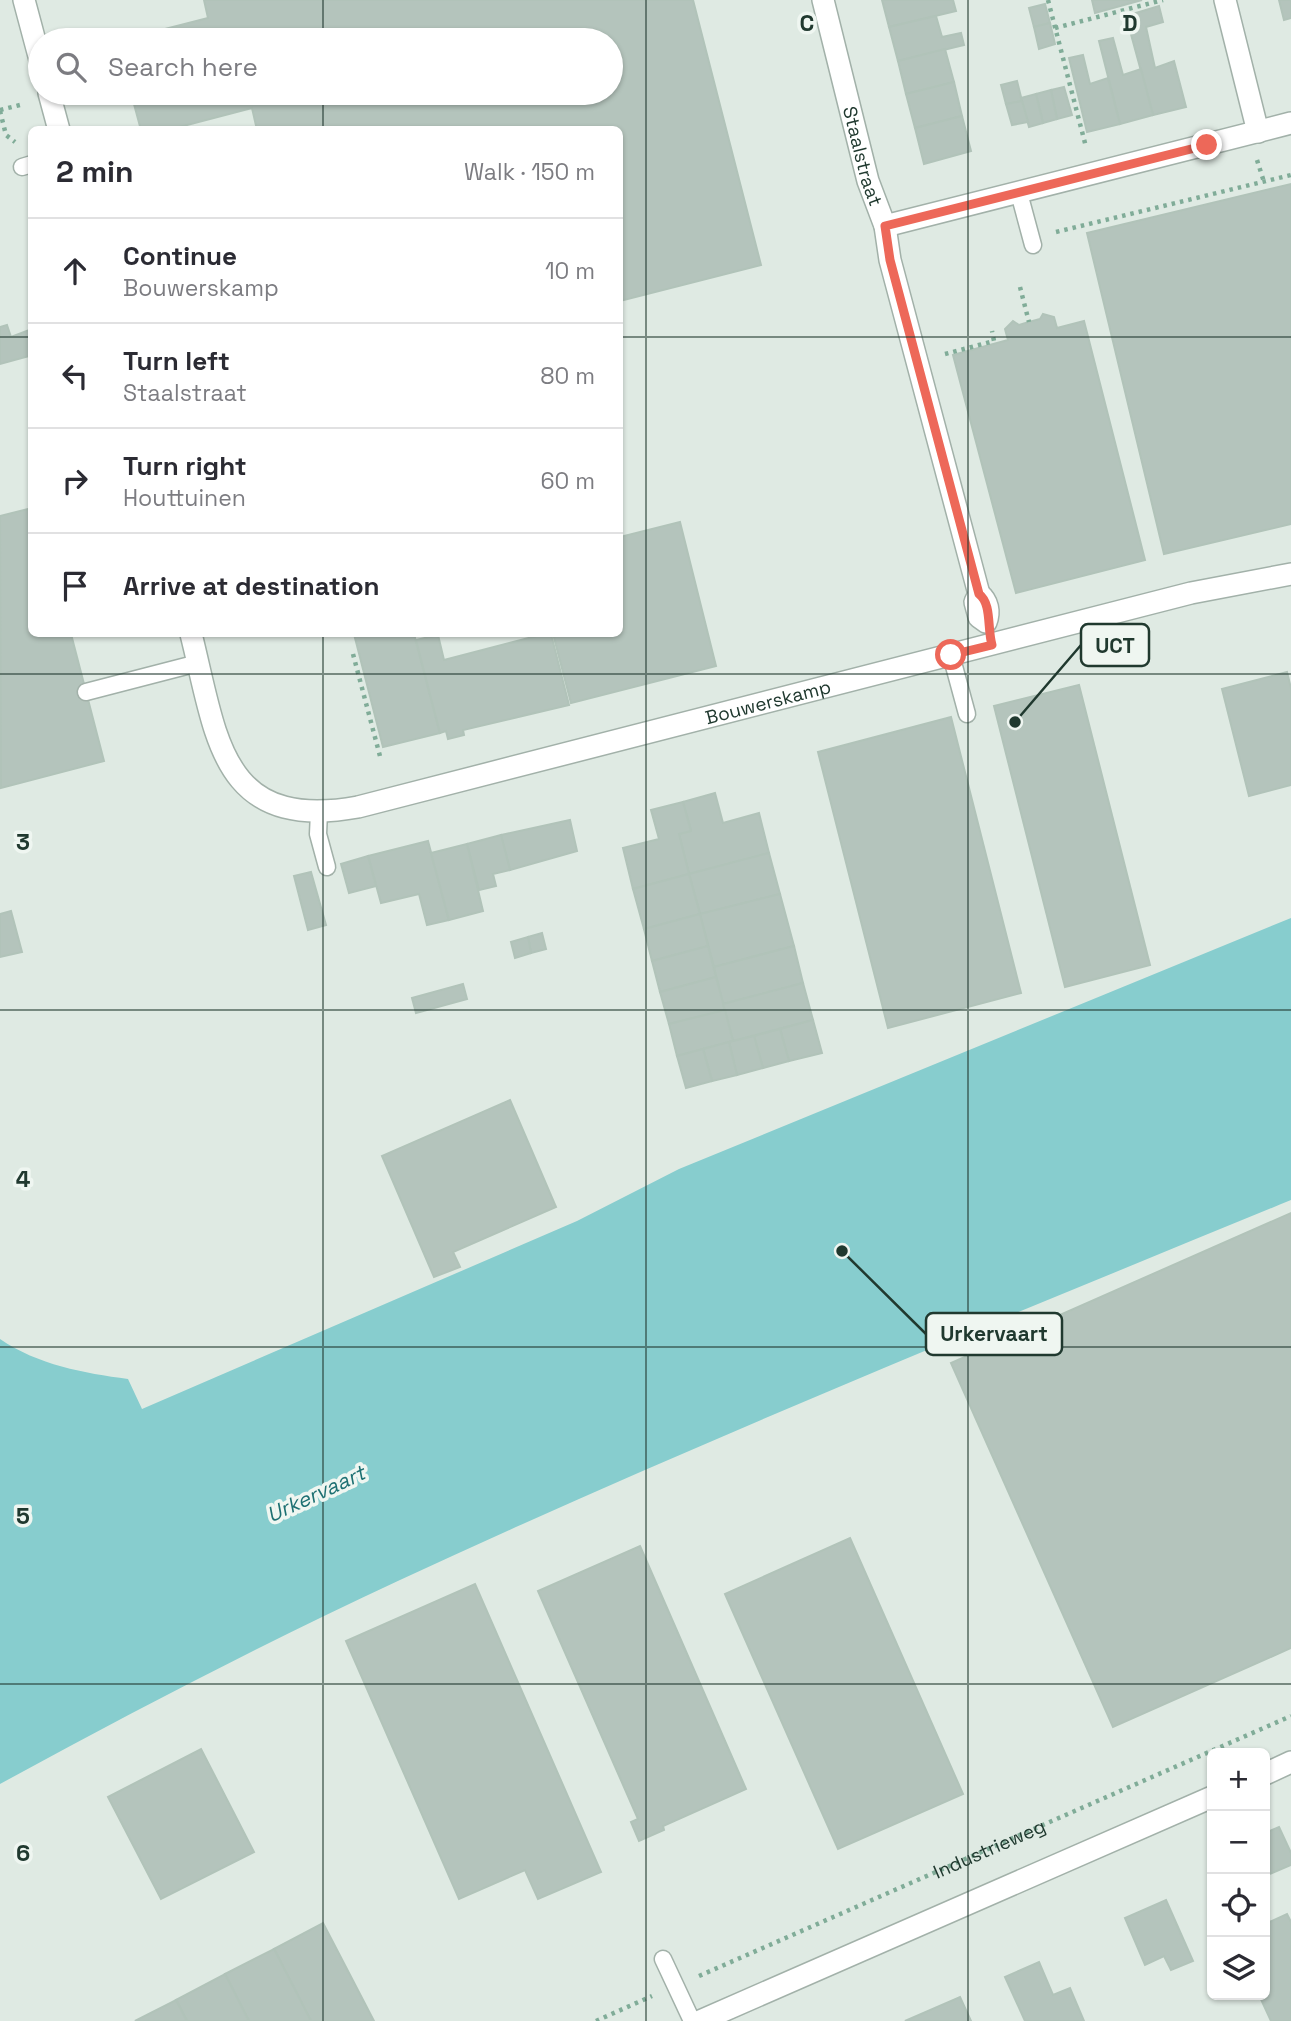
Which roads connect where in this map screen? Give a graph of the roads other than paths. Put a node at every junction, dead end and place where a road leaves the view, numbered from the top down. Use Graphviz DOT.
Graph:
graph roads {
  1 [pos="24,0"];
  2 [pos="823,0"];
  3 [pos="1225,0"];
  4 [pos="31,28"];
  5 [pos="52,105"];
  6 [pos="1291,124"];
  7 [pos="57,126"];
  8 [pos="1258,132"];
  9 [pos="1019,193"];
  10 [pos="885,226"];
  11 [pos="1038,240"];
  12 [pos="1291,574"];
  13 [pos="192,637"];
  14 [pos="992,645"];
  15 [pos="951,655"];
  16 [pos="198,663"];
  17 [pos="86,692"];
  18 [pos="967,714"];
  19 [pos="319,812"];
  20 [pos="327,867"];
  21 [pos="1291,1762"];
  22 [pos="1270,1772"];
  23 [pos="1207,1799"];
  24 [pos="663,1959"];
  25 [pos="692,2021"];
  26 [pos="700,2021"];
  1 -- 4 [label="street"];
  2 -- 10 [label="street, Staalstraat"];
  3 -- 8 [label="street"];
  5 -- 7 [label="street"];
  6 -- 8 [label="street"];
  8 -- 9 [label="street"];
  9 -- 10 [label="street"];
  9 -- 11 [label="lane"];
  10 -- 14 [label="street, Staalstraat"];
  12 -- 14 [label="street, Bouwerskamp"];
  13 -- 16 [label="street"];
  14 -- 15 [label="street, Bouwerskamp"];
  15 -- 18 [label="lane"];
  15 -- 19 [label="street, Bouwerskamp"];
  16 -- 17 [label="lane"];
  16 -- 19 [label="street, Bouwerskamp"];
  19 -- 20 [label="lane"];
  21 -- 22 [label="street"];
  23 -- 26 [label="street"];
  24 -- 25 [label="lane"];
}
